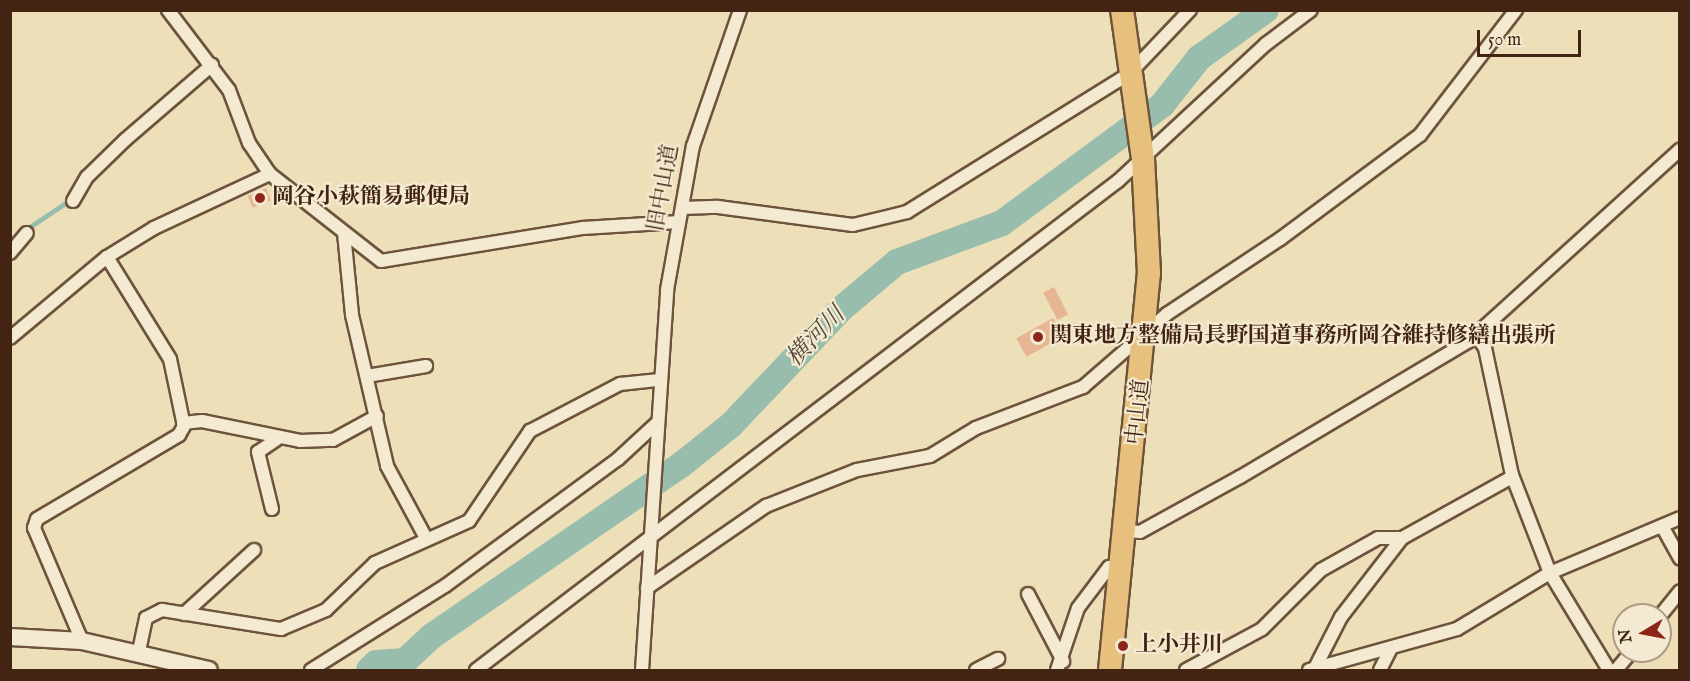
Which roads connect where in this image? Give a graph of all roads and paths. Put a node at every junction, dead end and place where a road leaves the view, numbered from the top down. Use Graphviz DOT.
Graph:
graph roads {
  1 [pos="168,10"];
  2 [pos="741,10"];
  3 [pos="1122,10"];
  4 [pos="1190,10"];
  5 [pos="1311,10"];
  6 [pos="1516,10"];
  7 [pos="212,65"];
  8 [pos="1131,81"];
  9 [pos="1143,156"];
  10 [pos="1677,158"];
  11 [pos="270,174"];
  12 [pos="73,201"];
  13 [pos="682,208"];
  14 [pos="679,222"];
  15 [pos="27,233"];
  16 [pos="344,233"];
  17 [pos="10,254"];
  18 [pos="107,257"];
  19 [pos="1147,332"];
  20 [pos="1476,335"];
  21 [pos="10,338"];
  22 [pos="426,366"];
  23 [pos="367,376"];
  24 [pos="657,380"];
  25 [pos="377,416"];
  26 [pos="183,423"];
  27 [pos="658,426"];
  28 [pos="277,439"];
  29 [pos="1512,477"];
  30 [pos="272,509"];
  31 [pos="1680,518"];
  32 [pos="1662,526"];
  33 [pos="652,528"];
  34 [pos="1127,531"];
  35 [pos="426,538"];
  36 [pos="1402,538"];
  37 [pos="254,550"];
  38 [pos="1680,558"];
  39 [pos="1122,568"];
  40 [pos="1550,573"];
  41 [pos="647,588"];
  42 [pos="1680,591"];
  43 [pos="1028,594"];
  44 [pos="1670,603"];
  45 [pos="184,614"];
  46 [pos="10,637"];
  47 [pos="82,640"];
  48 [pos="1390,650"];
  49 [pos="139,651"];
  50 [pos="998,659"];
  51 [pos="1060,666"];
  52 [pos="1312,669"];
  53 [pos="209,670"];
  54 [pos="311,670"];
  55 [pos="476,670"];
  56 [pos="642,670"];
  57 [pos="976,670"];
  58 [pos="1110,670"];
  59 [pos="1186,670"];
  60 [pos="1380,670"];
  61 [pos="1609,670"];
  1 -- 7 [label="street"];
  2 -- 13 [label="street, 旧中山道"];
  3 -- 8 [label="highway, 中山道"];
  4 -- 8 [label="street"];
  5 -- 9 [label="street"];
  6 -- 19 [label="street"];
  7 -- 11 [label="street"];
  7 -- 12 [label="street"];
  8 -- 9 [label="highway, 中山道"];
  8 -- 13 [label="street"];
  9 -- 19 [label="highway, 中山道"];
  9 -- 33 [label="street"];
  10 -- 20 [label="street"];
  11 -- 16 [label="street"];
  11 -- 18 [label="street"];
  13 -- 14 [label="street, 旧中山道"];
  14 -- 16 [label="street"];
  14 -- 24 [label="street, 旧中山道"];
  15 -- 17 [label="street"];
  16 -- 23 [label="street"];
  18 -- 21 [label="street"];
  18 -- 26 [label="street"];
  19 -- 34 [label="highway, 中山道"];
  19 -- 41 [label="street"];
  20 -- 29 [label="street"];
  20 -- 34 [label="street"];
  22 -- 23 [label="street"];
  23 -- 25 [label="street"];
  24 -- 27 [label="street, 旧中山道"];
  24 -- 35 [label="street"];
  25 -- 28 [label="street"];
  25 -- 35 [label="street"];
  26 -- 28 [label="street"];
  26 -- 47 [label="street"];
  27 -- 33 [label="street, 旧中山道"];
  27 -- 54 [label="street"];
  28 -- 30 [label="street"];
  29 -- 36 [label="street"];
  29 -- 40 [label="street"];
  31 -- 32 [label="street"];
  32 -- 38 [label="street"];
  32 -- 40 [label="street"];
  33 -- 41 [label="street"];
  33 -- 55 [label="street"];
  34 -- 39 [label="highway, 中山道"];
  35 -- 45 [label="street"];
  36 -- 52 [label="street"];
  36 -- 59 [label="street"];
  37 -- 45 [label="street"];
  39 -- 51 [label="street"];
  39 -- 58 [label="highway, 中山道"];
  40 -- 48 [label="street"];
  40 -- 61 [label="street"];
  41 -- 56 [label="street"];
  42 -- 44 [label="street"];
  43 -- 51 [label="street"];
  45 -- 49 [label="street"];
  46 -- 47 [label="street"];
  47 -- 49 [label="street"];
  48 -- 52 [label="street"];
  48 -- 60 [label="street"];
  49 -- 53 [label="street"];
  50 -- 57 [label="street"];
}
